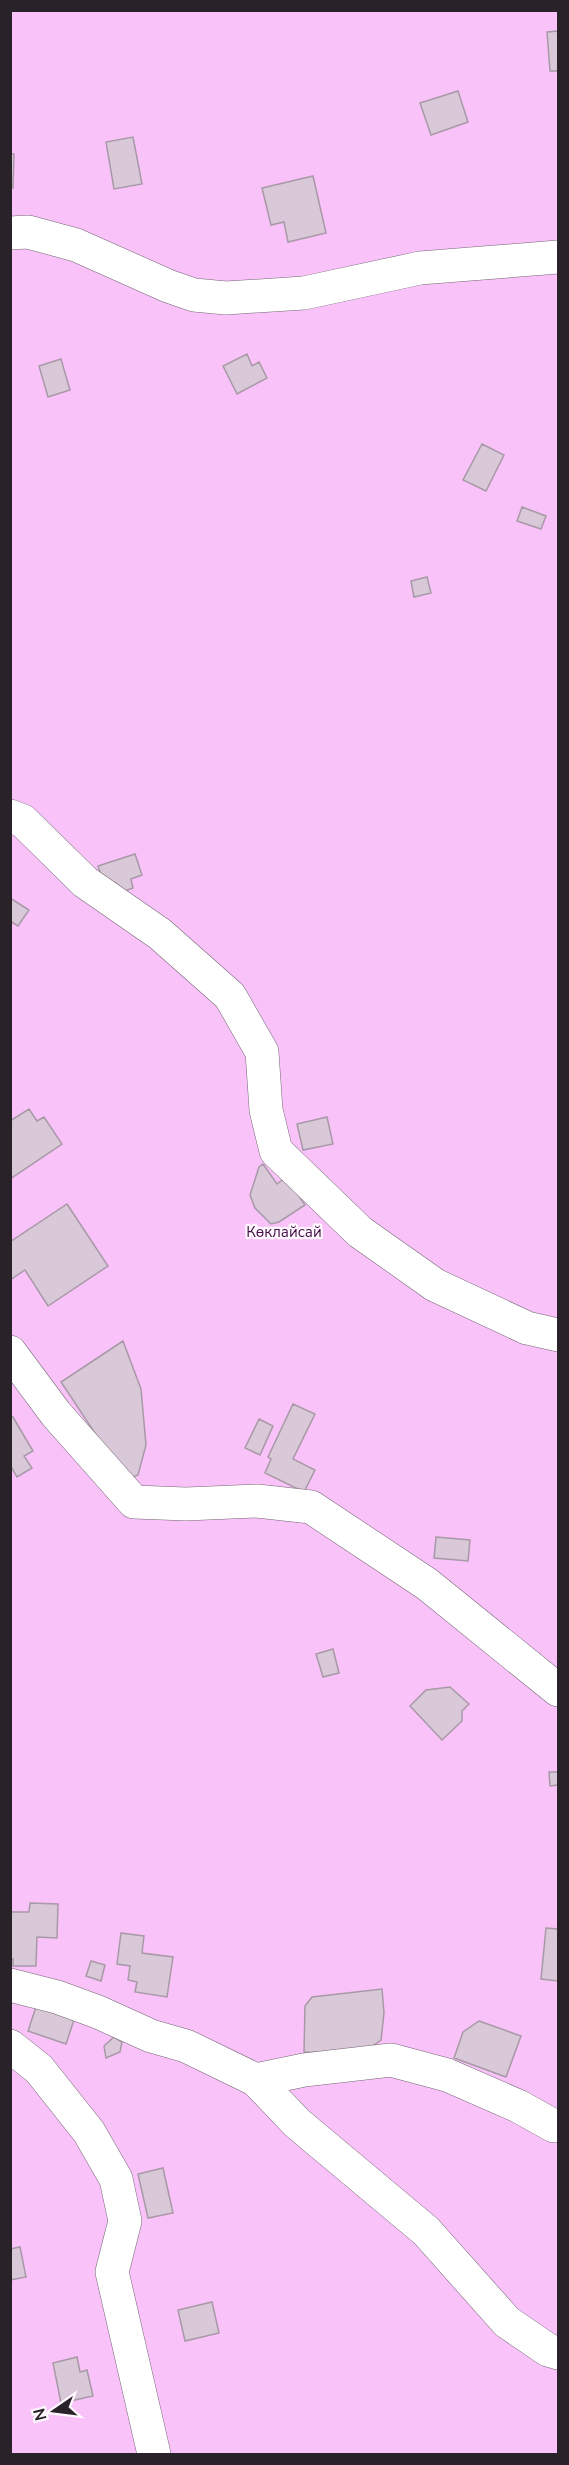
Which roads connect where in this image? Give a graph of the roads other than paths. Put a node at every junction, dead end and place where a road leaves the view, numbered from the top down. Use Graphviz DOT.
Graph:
graph roads {
  1 [pos="10,233"];
  2 [pos="558,257"];
  3 [pos="10,816"];
  4 [pos="558,1335"];
  5 [pos="10,1352"];
  6 [pos="558,1690"];
  7 [pos="10,1985"];
  8 [pos="10,2046"];
  9 [pos="256,2080"];
  10 [pos="558,2126"];
  11 [pos="558,2353"];
  12 [pos="154,2454"];
  1 -- 2 [label="street"];
  3 -- 4 [label="street"];
  5 -- 6 [label="street"];
  7 -- 9 [label="street"];
  8 -- 12 [label="street"];
  9 -- 10 [label="street"];
  9 -- 11 [label="street"];
}
